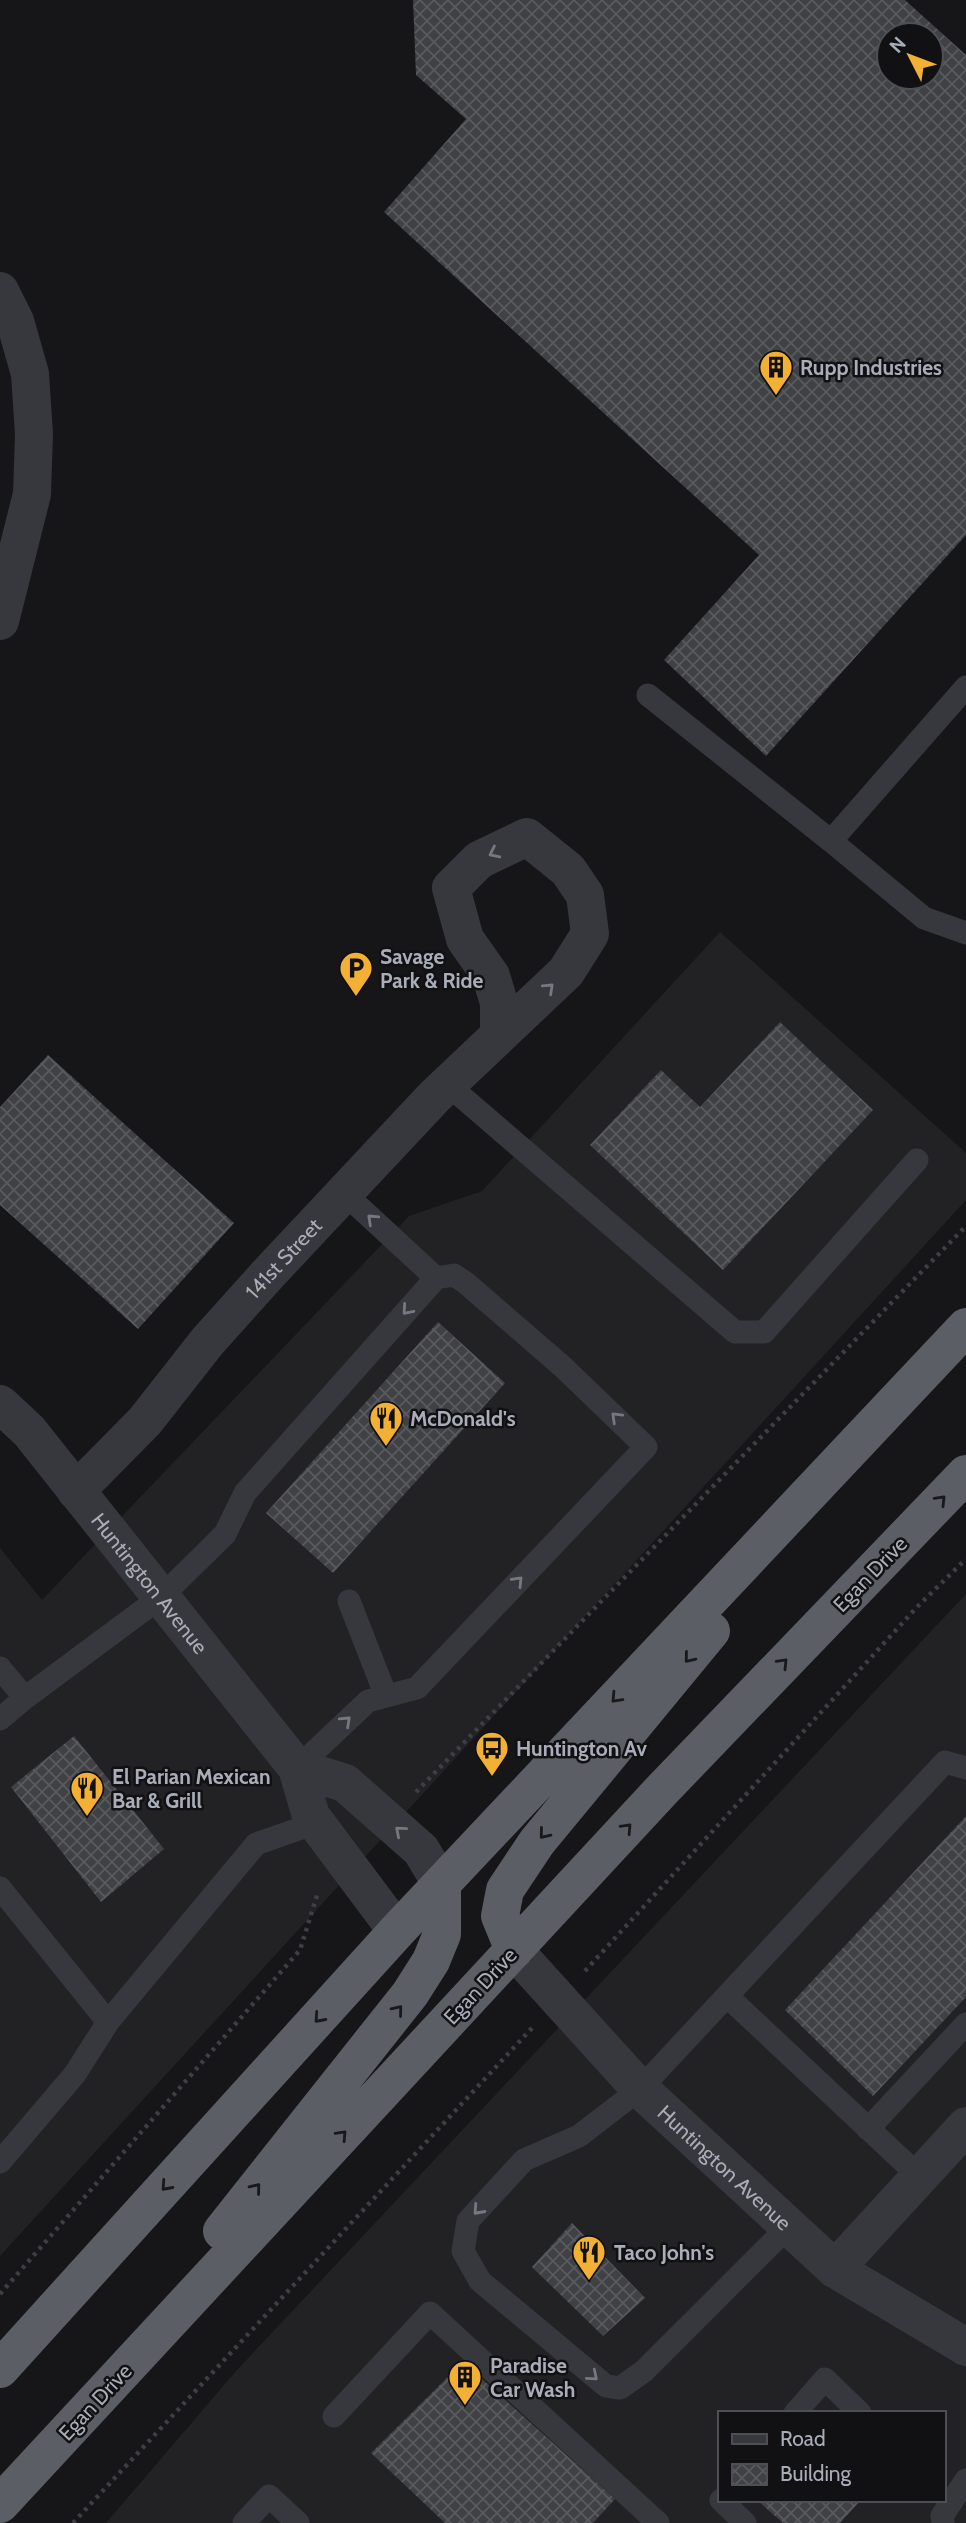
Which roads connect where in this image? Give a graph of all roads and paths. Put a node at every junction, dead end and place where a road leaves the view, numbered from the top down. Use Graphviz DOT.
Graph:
graph roads {
  1 [pos="0,291"];
  2 [pos="0,621"];
  3 [pos="966,687"];
  4 [pos="648,695"];
  5 [pos="831,841"];
  6 [pos="966,933"];
  7 [pos="499,1035"];
  8 [pos="447,1084"];
  9 [pos="917,1160"];
  10 [pos="344,1193"];
  11 [pos="966,1226"];
  12 [pos="436,1278"];
  13 [pos="966,1327"];
  14 [pos="919,1378"];
  15 [pos="0,1404"];
  16 [pos="966,1474"];
  17 [pos="76,1491"];
  18 [pos="966,1559"];
  19 [pos="161,1597"];
  20 [pos="349,1601"];
  21 [pos="0,1668"];
  22 [pos="386,1696"];
  23 [pos="25,1698"];
  24 [pos="0,1719"];
  25 [pos="955,1765"];
  26 [pos="297,1768"];
  27 [pos="387,1819"];
  28 [pos="316,1823"];
  29 [pos="343,1859"];
  30 [pos="442,1885"];
  31 [pos="0,1888"];
  32 [pos="397,1931"];
  33 [pos="514,1950"];
  34 [pos="728,1997"];
  35 [pos="559,1999"];
  36 [pos="108,2022"];
  37 [pos="966,2024"];
  38 [pos="640,2089"];
  39 [pos="868,2129"];
  40 [pos="960,2146"];
  41 [pos="0,2162"];
  42 [pos="920,2177"];
  43 [pos="789,2226"];
  44 [pos="835,2269"];
  45 [pos="0,2294"];
  46 [pos="966,2347"];
  47 [pos="0,2369"];
  48 [pos="797,2411"];
  49 [pos="858,2411"];
  50 [pos="334,2416"];
  51 [pos="31,2471"];
  52 [pos="966,2480"];
  53 [pos="948,2497"];
  54 [pos="723,2502"];
  55 [pos="0,2504"];
  56 [pos="73,2523"];
  57 [pos="244,2523"];
  58 [pos="298,2523"];
  59 [pos="657,2523"];
  60 [pos="745,2523"];
  61 [pos="943,2523"];
  1 -- 2 [label="street"];
  3 -- 5 [label="lane"];
  4 -- 5 [label="lane"];
  5 -- 6 [label="lane"];
  7 -- 7 [label="street, 141st Street, one-way"];
  7 -- 8 [label="street, 141st Street"];
  8 -- 9 [label="lane"];
  8 -- 10 [label="street, 141st Street"];
  12 -- 10 [label="lane, one-way"];
  10 -- 17 [label="street, 141st Street"];
  11 -- 27 [label="path"];
  12 -- 19 [label="lane, one-way"];
  22 -- 12 [label="lane, one-way"];
  13 -- 14 [label="highway"];
  14 -- 30 [label="highway, one-way"];
  14 -- 33 [label="highway, one-way"];
  15 -- 17 [label="street, Huntington Avenue"];
  33 -- 16 [label="highway, Egan Drive, one-way"];
  17 -- 19 [label="street, Huntington Avenue"];
  18 -- 35 [label="path"];
  19 -- 23 [label="lane"];
  19 -- 26 [label="street, Huntington Avenue"];
  20 -- 22 [label="lane"];
  21 -- 23 [label="lane"];
  26 -- 22 [label="lane, one-way"];
  23 -- 24 [label="lane"];
  25 -- 34 [label="lane"];
  26 -- 27 [label="street"];
  26 -- 28 [label="street, Huntington Avenue"];
  30 -- 27 [label="street, one-way"];
  28 -- 29 [label="street, Huntington Avenue"];
  28 -- 36 [label="lane"];
  29 -- 32 [label="street, Huntington Avenue"];
  29 -- 45 [label="path"];
  30 -- 32 [label="highway"];
  51 -- 30 [label="highway, one-way"];
  31 -- 36 [label="lane"];
  32 -- 47 [label="highway, one-way"];
  33 -- 35 [label="street, Huntington Avenue"];
  51 -- 33 [label="highway, Egan Drive, one-way"];
  34 -- 38 [label="lane"];
  34 -- 39 [label="lane"];
  35 -- 38 [label="street, Huntington Avenue"];
  35 -- 56 [label="path"];
  36 -- 41 [label="lane"];
  37 -- 39 [label="lane"];
  38 -- 43 [label="street, Huntington Avenue"];
  38 -- 43 [label="lane, one-way"];
  39 -- 42 [label="lane"];
  40 -- 42 [label="street"];
  42 -- 44 [label="street"];
  43 -- 44 [label="street, Huntington Avenue"];
  44 -- 46 [label="street, Huntington Avenue"];
  48 -- 49 [label="lane"];
  50 -- 59 [label="lane"];
  51 -- 55 [label="highway, Egan Drive"];
  52 -- 53 [label="lane"];
  53 -- 61 [label="lane"];
  54 -- 60 [label="lane"];
  57 -- 58 [label="lane"];
}
